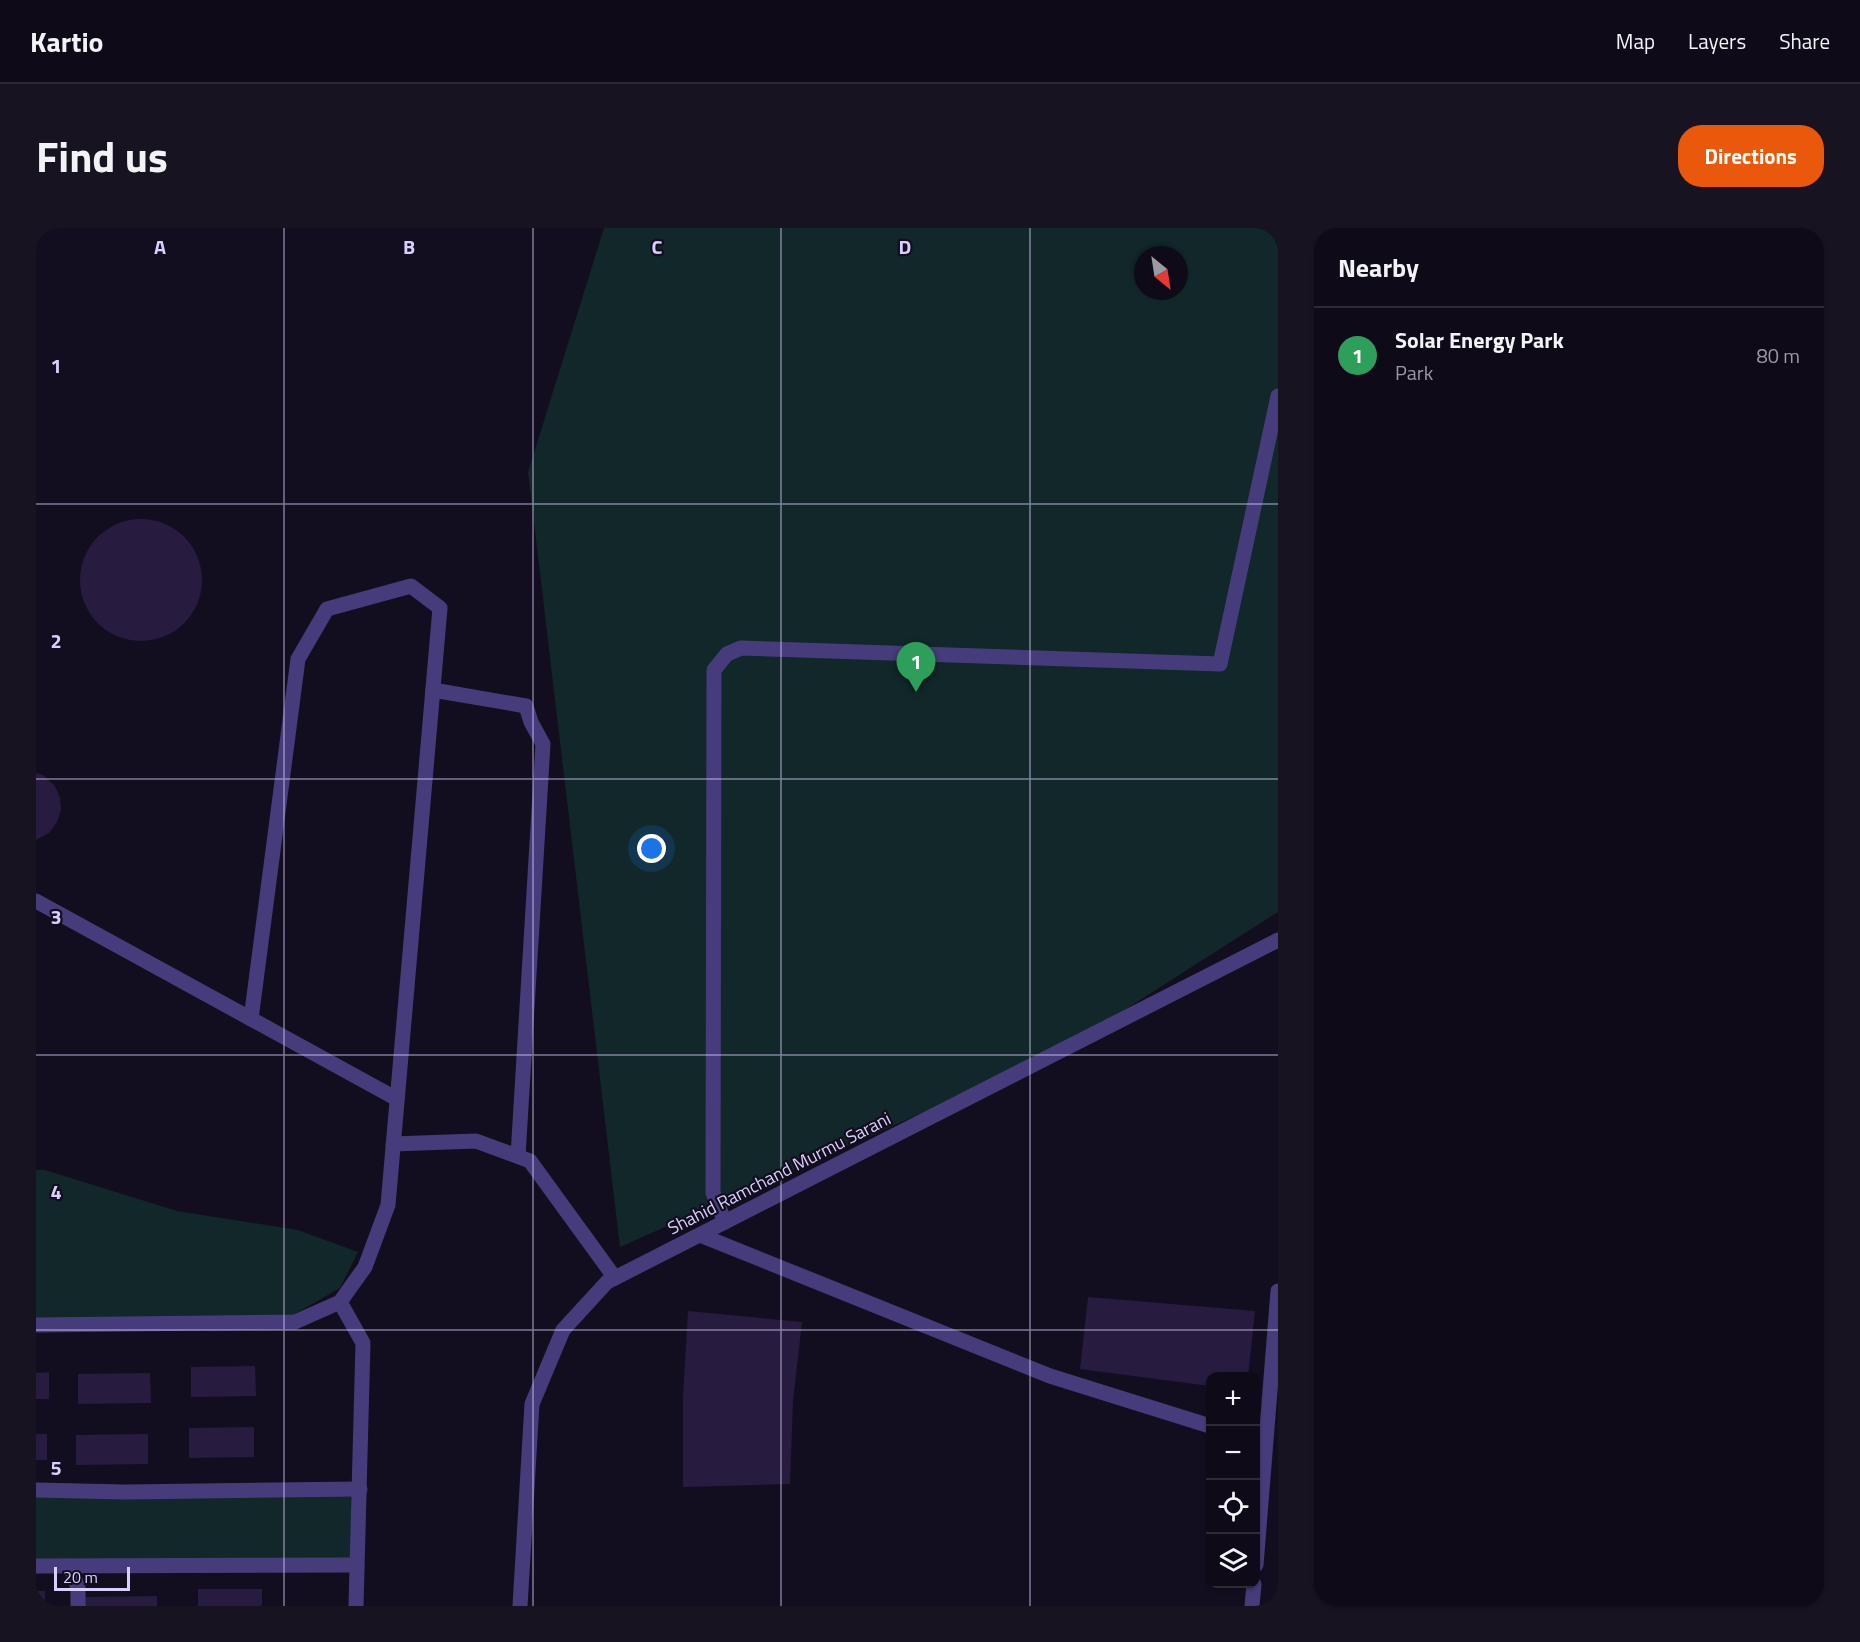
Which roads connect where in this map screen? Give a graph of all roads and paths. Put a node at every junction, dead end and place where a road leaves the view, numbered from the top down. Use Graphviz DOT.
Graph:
graph roads {
  1 [pos="1278,396"];
  2 [pos="433,690"];
  3 [pos="36,901"];
  4 [pos="1278,940"];
  5 [pos="251,1019"];
  6 [pos="397,1099"];
  7 [pos="393,1144"];
  8 [pos="518,1156"];
  9 [pos="725,1222"];
  10 [pos="700,1235"];
  11 [pos="615,1278"];
  12 [pos="1278,1291"];
  13 [pos="340,1302"];
  14 [pos="36,1325"];
  15 [pos="1206,1425"];
  16 [pos="1266,1444"];
  17 [pos="360,1489"];
  18 [pos="36,1490"];
  19 [pos="1259,1534"];
  20 [pos="357,1564"];
  21 [pos="36,1566"];
  22 [pos="70,1566"];
  23 [pos="1254,1588"];
  24 [pos="78,1606"];
  25 [pos="357,1606"];
  26 [pos="520,1606"];
  27 [pos="1252,1606"];
  1 -- 9 [label="street"];
  2 -- 5 [label="street"];
  2 -- 6 [label="street"];
  2 -- 8 [label="street"];
  3 -- 5 [label="street"];
  4 -- 9 [label="street, Shahid Ramchand Murmu Sarani"];
  5 -- 6 [label="street"];
  6 -- 7 [label="street"];
  7 -- 8 [label="street"];
  7 -- 13 [label="street"];
  8 -- 11 [label="street"];
  9 -- 10 [label="street, Shahid Ramchand Murmu Sarani"];
  10 -- 11 [label="street, Shahid Ramchand Murmu Sarani"];
  10 -- 15 [label="street"];
  11 -- 26 [label="street, Shahid Ramchand Murmu Sarani"];
  12 -- 16 [label="street"];
  13 -- 14 [label="street"];
  13 -- 17 [label="street"];
  16 -- 19 [label="street"];
  17 -- 18 [label="street"];
  17 -- 20 [label="street"];
  20 -- 22 [label="street"];
  20 -- 25 [label="street"];
  21 -- 22 [label="street"];
  22 -- 24 [label="street"];
  23 -- 27 [label="street"];
}
